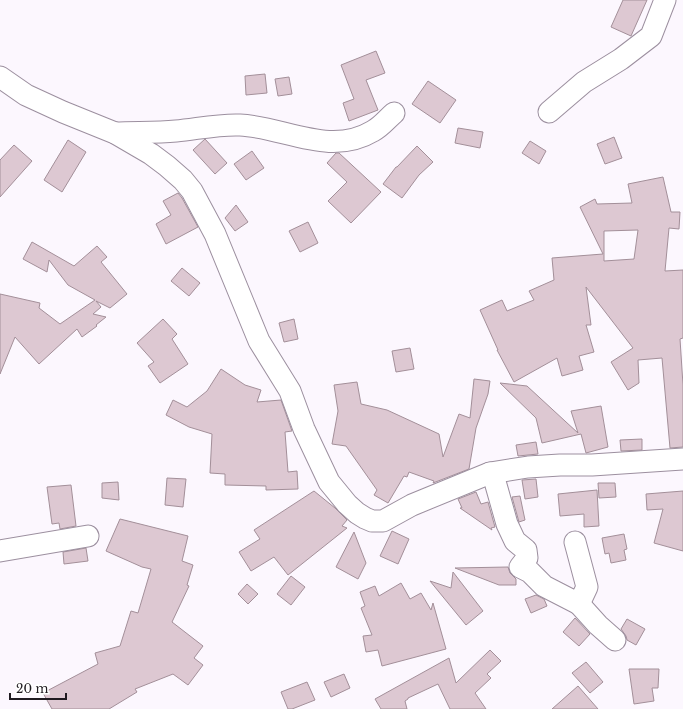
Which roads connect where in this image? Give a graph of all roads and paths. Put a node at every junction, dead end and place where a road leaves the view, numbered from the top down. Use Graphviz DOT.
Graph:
graph roads {
  1 [pos="666,0"];
  2 [pos="0,77"];
  3 [pos="549,112"];
  4 [pos="394,113"];
  5 [pos="115,133"];
  6 [pos="683,459"];
  7 [pos="490,472"];
  8 [pos="88,536"];
  9 [pos="575,542"];
  10 [pos="0,551"];
  11 [pos="579,604"];
  12 [pos="615,640"];
  1 -- 3 [label="street"];
  2 -- 5 [label="street"];
  4 -- 5 [label="street"];
  5 -- 7 [label="street"];
  6 -- 7 [label="street"];
  7 -- 11 [label="street"];
  8 -- 10 [label="street"];
  9 -- 11 [label="street"];
  11 -- 12 [label="street"];
}
